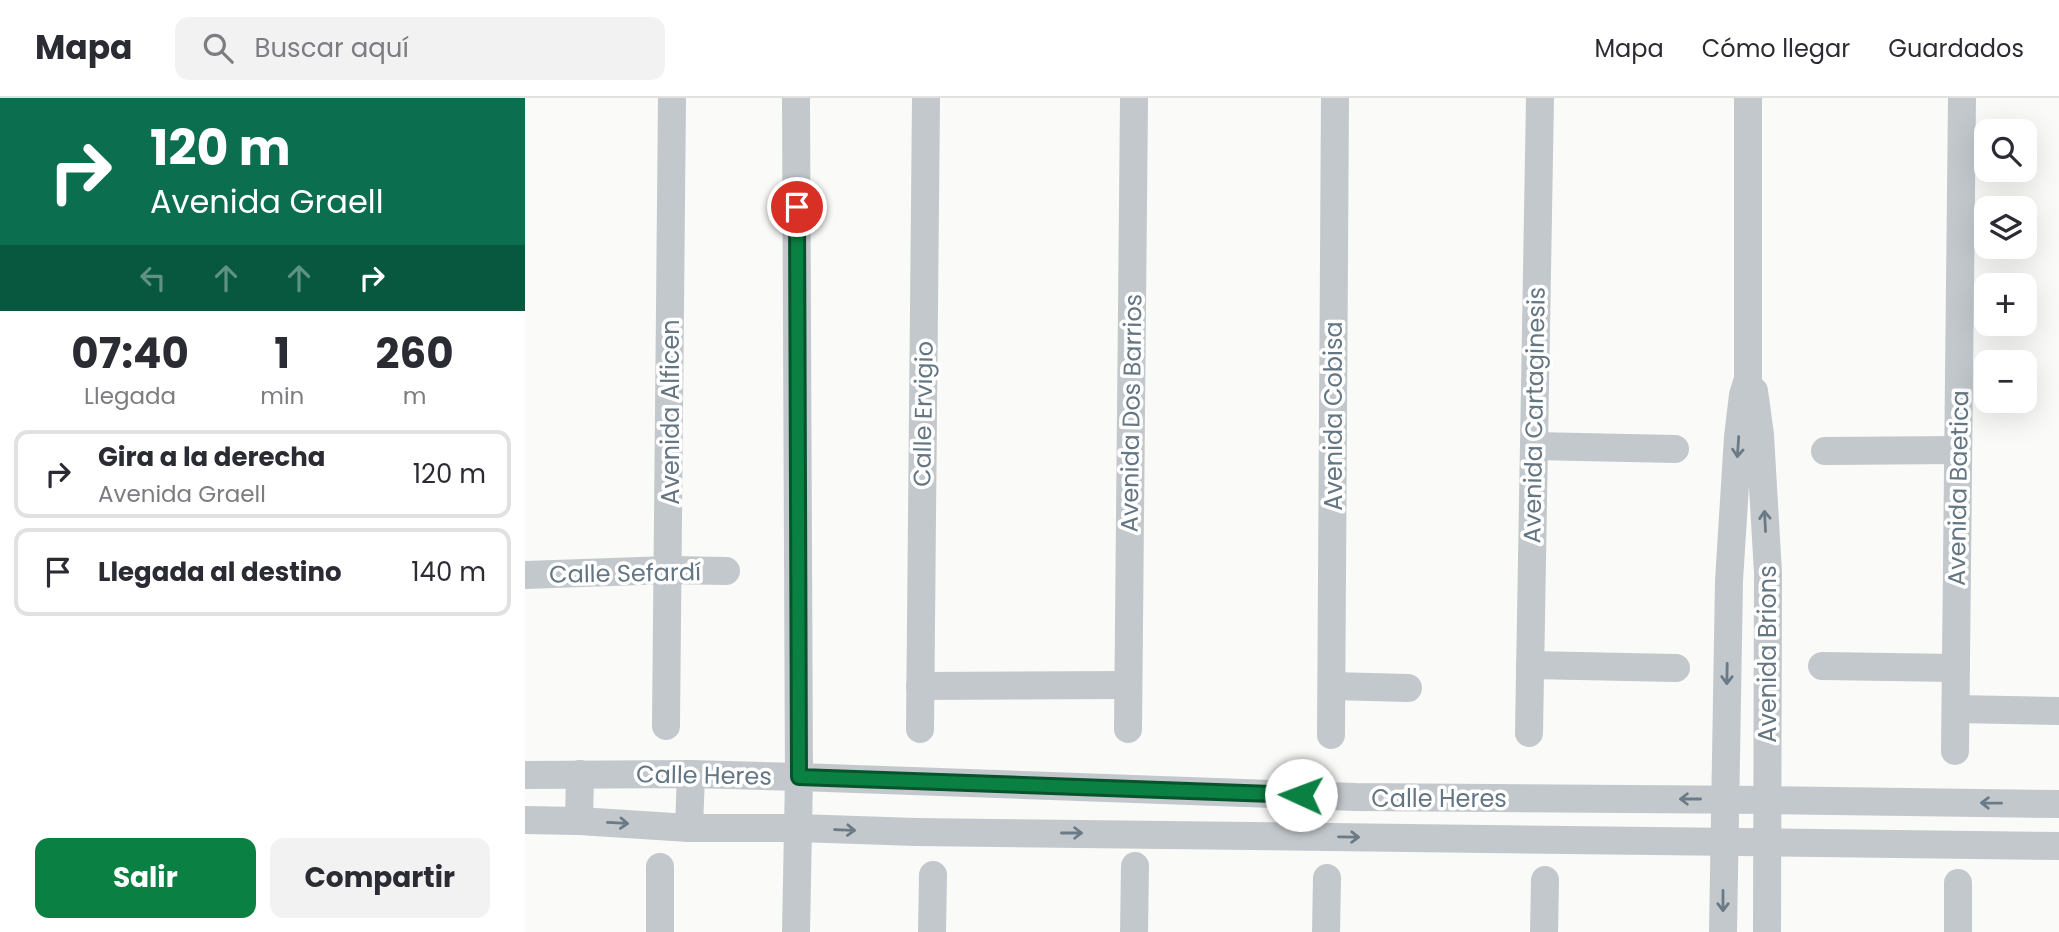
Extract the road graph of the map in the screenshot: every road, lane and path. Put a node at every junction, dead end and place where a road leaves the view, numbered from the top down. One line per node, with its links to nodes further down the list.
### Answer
1 (672, 98): 14 (street, Avenida Alficen)
2 (796, 98): 36 (street)
3 (926, 98): 22 (street, Calle Ervigio)
4 (1133, 98): 21 (street, Avenida Dos Barrios)
5 (1335, 98): 23 (street, Avenida Cobisa)
6 (1540, 98): 10 (street, Avenida Cartaginesis)
7 (1748, 98): 9 (street, Avenida Brions)
8 (1962, 98): 12 (street, Avenida Baetica)
9 (1748, 379): 37 (street, Avenida Brions, one-way to 37); 38 (street, Avenida Brions, one-way to 9)
10 (1534, 446): 11 (street); 17 (street, Avenida Cartaginesis)
11 (1675, 449)
12 (1958, 450): 13 (street); 20 (street, Avenida Baetica)
13 (1825, 451)
14 (669, 570): 15 (street, Calle Sefardí); 16 (street, Calle Sefardí); 27 (street, Avenida Alficen)
15 (726, 571)
16 (525, 575)
17 (1530, 665): 19 (street); 30 (street, Avenida Cartaginesis)
18 (1822, 666): 20 (street)
19 (1676, 668)
20 (1956, 668): 25 (street, Avenida Baetica)
21 (1128, 685): 22 (street); 29 (street, Avenida Dos Barrios)
22 (920, 686): 28 (street, Calle Ervigio)
23 (1332, 686): 24 (street); 31 (street, Avenida Cobisa)
24 (1408, 688)
25 (1955, 709): 26 (street); 32 (street, Avenida Baetica)
26 (2059, 710)
27 (666, 726)
28 (920, 729)
29 (1128, 729)
30 (1529, 733)
31 (1331, 735)
32 (1955, 751)
33 (580, 774): 34 (street, Calle Heres); 35 (street, Calle Heres); 41 (street)
34 (691, 774): 36 (street, Calle Heres); 42 (street)
35 (525, 775)
36 (799, 777): 37 (street, Calle Heres, one-way to 36); 43 (street)
37 (1724, 799): 38 (street, Calle Heres); 44 (street, Avenida Brions)
38 (1768, 800): 39 (street, Calle Heres, one-way to 38); 45 (street, Avenida Brions)
39 (2059, 804)
40 (525, 820): 41 (street, Calle Heres)
41 (579, 821): 42 (street, Calle Heres, one-way to 42)
42 (689, 828): 43 (street, Calle Heres)
43 (798, 828): 44 (street, Calle Heres, one-way to 44); 54 (street)
44 (1723, 842): 45 (street, Calle Heres); 59 (street, Avenida Brions, one-way to 59)
45 (1768, 843): 46 (street, Calle Heres); 60 (street, Avenida Brions)
46 (2059, 846)
47 (1135, 866): 56 (street)
48 (660, 867): 53 (street)
49 (933, 875): 55 (street)
50 (1327, 878): 57 (street)
51 (1545, 880): 58 (street)
52 (1958, 883): 61 (street)
53 (660, 932)
54 (796, 932)
55 (932, 932)
56 (1134, 932)
57 (1326, 932)
58 (1544, 932)
59 (1723, 932)
60 (1767, 932)
61 (1958, 932)

